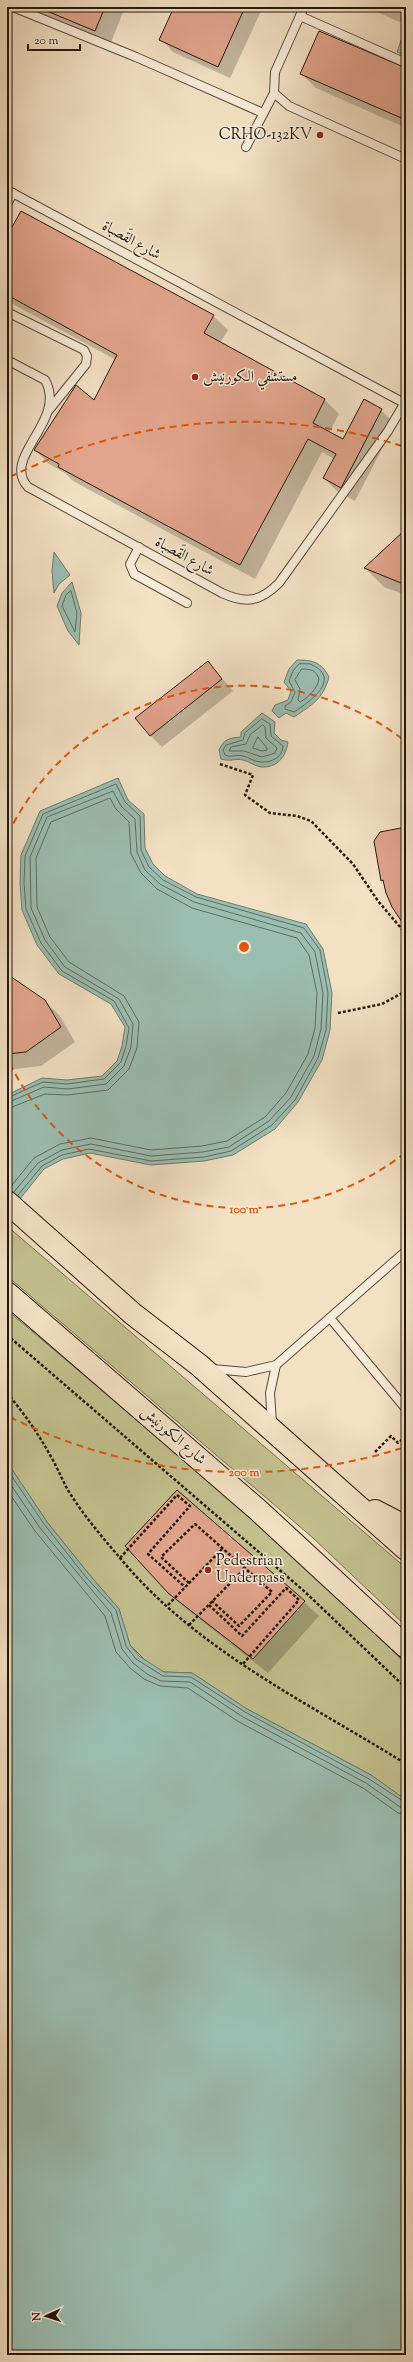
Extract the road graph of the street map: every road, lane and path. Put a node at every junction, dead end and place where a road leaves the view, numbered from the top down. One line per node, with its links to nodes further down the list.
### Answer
1 (13, 7): 6 (lane)
2 (304, 7): 3 (lane)
3 (300, 16): 4 (lane); 5 (lane)
4 (406, 63)
5 (276, 94): 6 (lane); 8 (lane)
6 (263, 113): 7 (lane)
7 (246, 146)
8 (406, 159)
9 (10, 192): 10 (lane, شارع القَصباة); 13 (lane, شارع القَصباة)
10 (7, 204)
11 (7, 312): 14 (lane)
12 (7, 360): 14 (lane, شارع القَصباة)
13 (405, 404): 15 (lane, شارع القَصباة)
14 (45, 416): 15 (lane, شارع القَصباة)
15 (138, 548): 16 (lane)
16 (186, 603)
17 (220, 764): 18 (path)
18 (406, 934)
19 (406, 991): 20 (path)
20 (338, 1013)
21 (7, 1202): 26 (highway)
22 (406, 1251): 24 (lane)
23 (7, 1293): 45 (highway, شارع الكورنيش)
24 (330, 1318): 27 (lane); 29 (lane)
25 (7, 1335): 47 (path)
26 (199, 1365): 27 (lane); 30 (highway)
27 (276, 1365): 30 (lane)
28 (7, 1393): 37 (path)
29 (406, 1409)
30 (276, 1436): 33 (highway)
31 (406, 1436): 32 (path)
32 (375, 1452)
33 (348, 1497): 34 (highway); 36 (highway)
34 (406, 1527)
35 (222, 1549): 38 (path); 39 (path); 39 (path)
36 (406, 1549)
37 (120, 1558): 40 (path); 42 (path)
38 (245, 1568): 41 (path); 41 (path)
39 (189, 1583): 40 (path)
40 (186, 1587): 42 (path)
41 (212, 1602): 43 (path)
42 (168, 1605): 44 (path)
43 (208, 1605): 44 (path); 46 (path)
44 (189, 1625): 46 (path)
45 (406, 1647)
46 (242, 1665): 48 (path)
47 (406, 1688)
48 (406, 1764)

